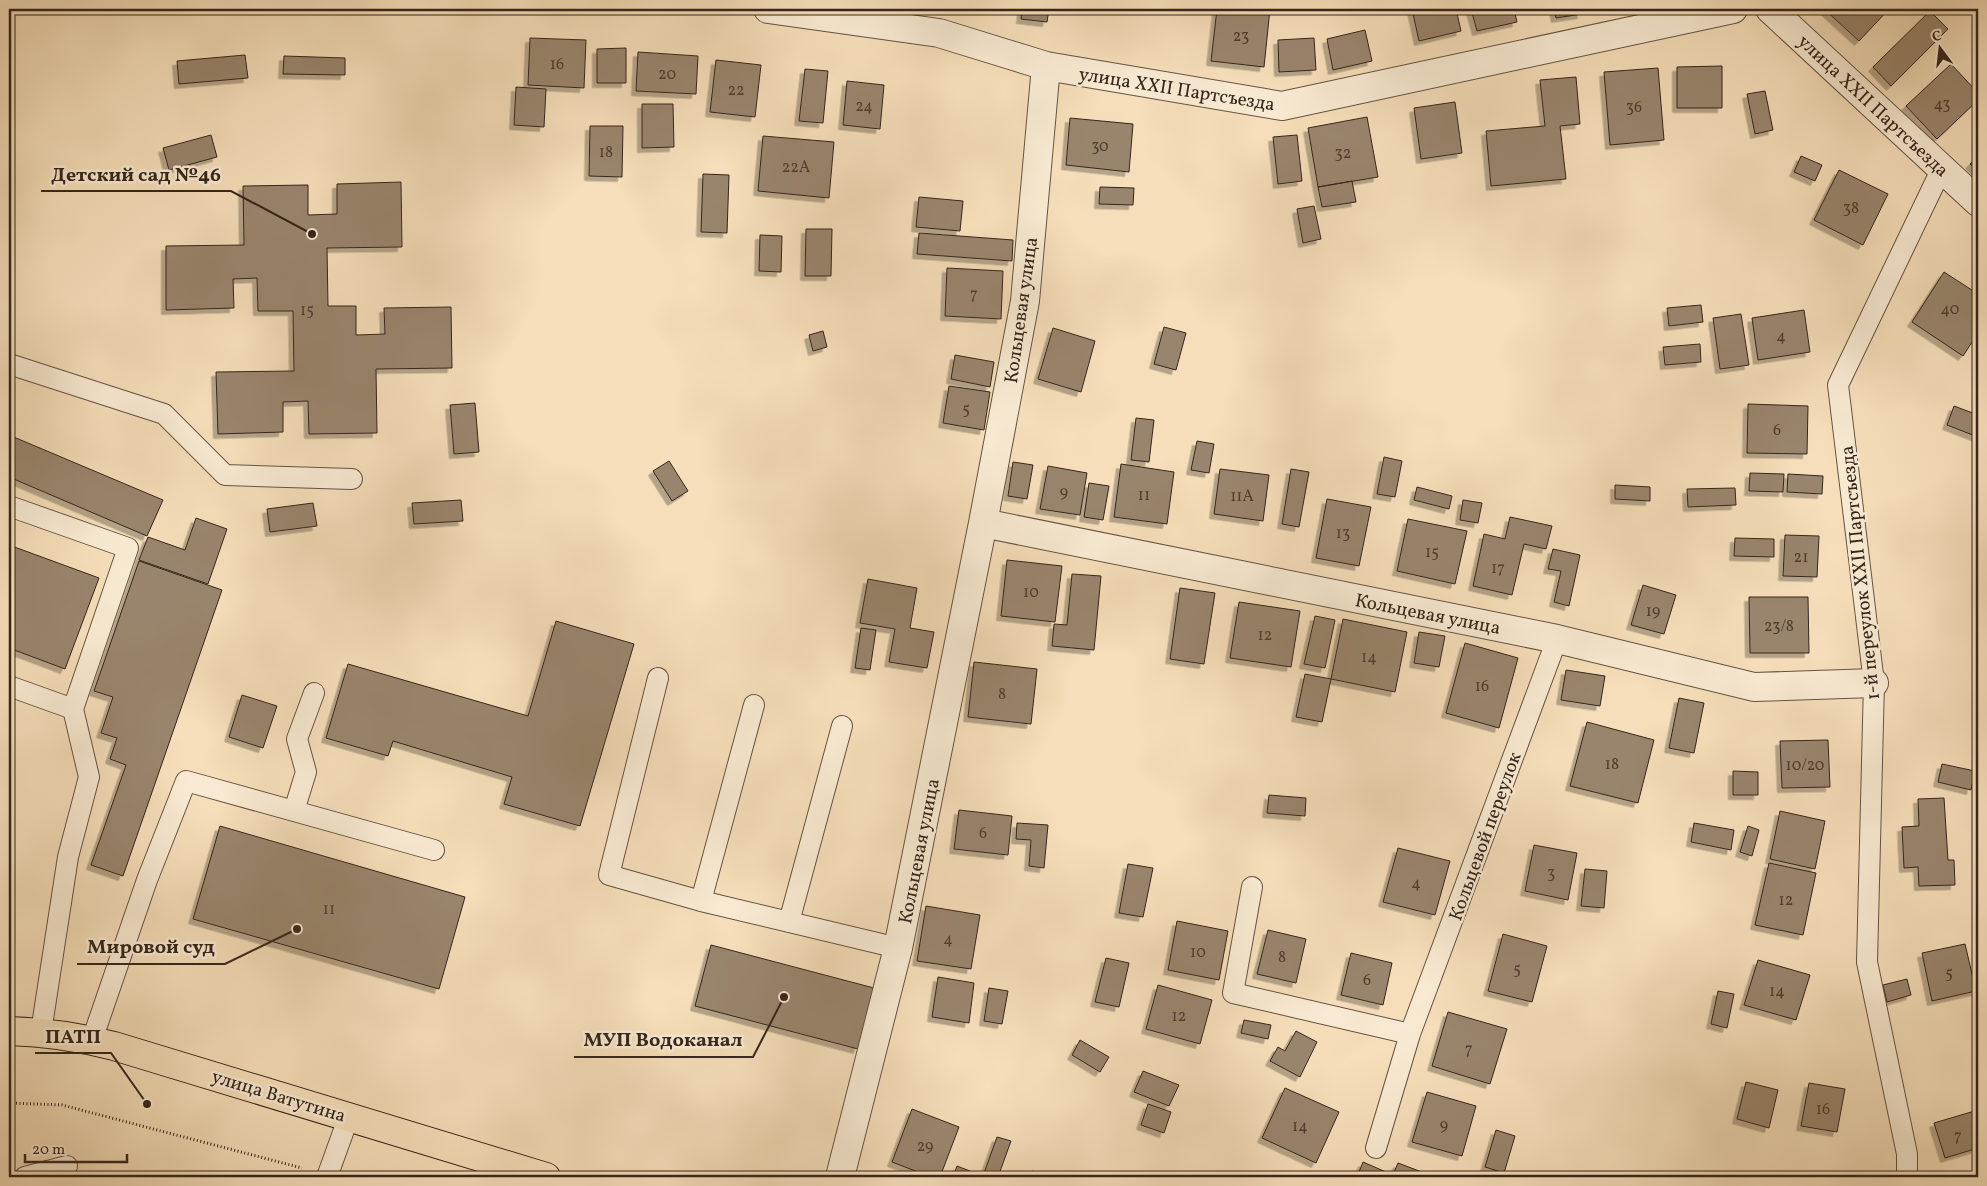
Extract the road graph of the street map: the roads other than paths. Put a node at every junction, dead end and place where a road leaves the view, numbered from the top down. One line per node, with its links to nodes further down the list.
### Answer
1 (768, 9): 4 (street, улица XXII Партсъезда)
2 (1733, 9): 4 (street, улица XXII Партсъезда)
3 (1770, 9): 5 (street, улица XXII Партсъезда)
4 (1046, 66): 10 (street, Кольцевая улица)
5 (1942, 168): 6 (street, улица XXII Партсъезда); 13 (lane, 1-й переулок XXII Партсъезда)
6 (1978, 202)
7 (9, 364): 8 (lane)
8 (352, 479)
9 (9, 506): 17 (lane)
10 (984, 523): 11 (street, Кольцевая улица); 24 (street, Кольцевая улица)
11 (1557, 639): 13 (street, Кольцевая улица); 27 (lane, Кольцевой переулок)
12 (658, 678): 22 (lane)
13 (1874, 683): 36 (lane, 1-й переулок XXII Партсъезда)
14 (9, 686): 17 (lane)
15 (314, 693): 19 (lane)
16 (754, 705): 22 (lane)
17 (73, 709): 26 (lane)
18 (842, 726): 23 (lane)
19 (294, 811): 20 (lane); 28 (lane)
20 (434, 850)
21 (1252, 887): 27 (lane)
22 (701, 901): 23 (lane)
23 (790, 922): 24 (lane)
24 (898, 948): 35 (street, Кольцевая улица)
25 (9, 1031): 26 (main road, улица Ватутина)
26 (41, 1032): 28 (main road, улица Ватутина)
27 (1410, 1034): 30 (lane, Кольцевой переулок)
28 (92, 1040): 29 (main road, улица Ватутина)
29 (349, 1116): 32 (lane); 34 (main road, улица Ватутина)
30 (1376, 1148)
31 (67, 1166): 33 (lane)
32 (327, 1176)
33 (25, 1177)
34 (546, 1177)
35 (840, 1177)
36 (1907, 1177)

